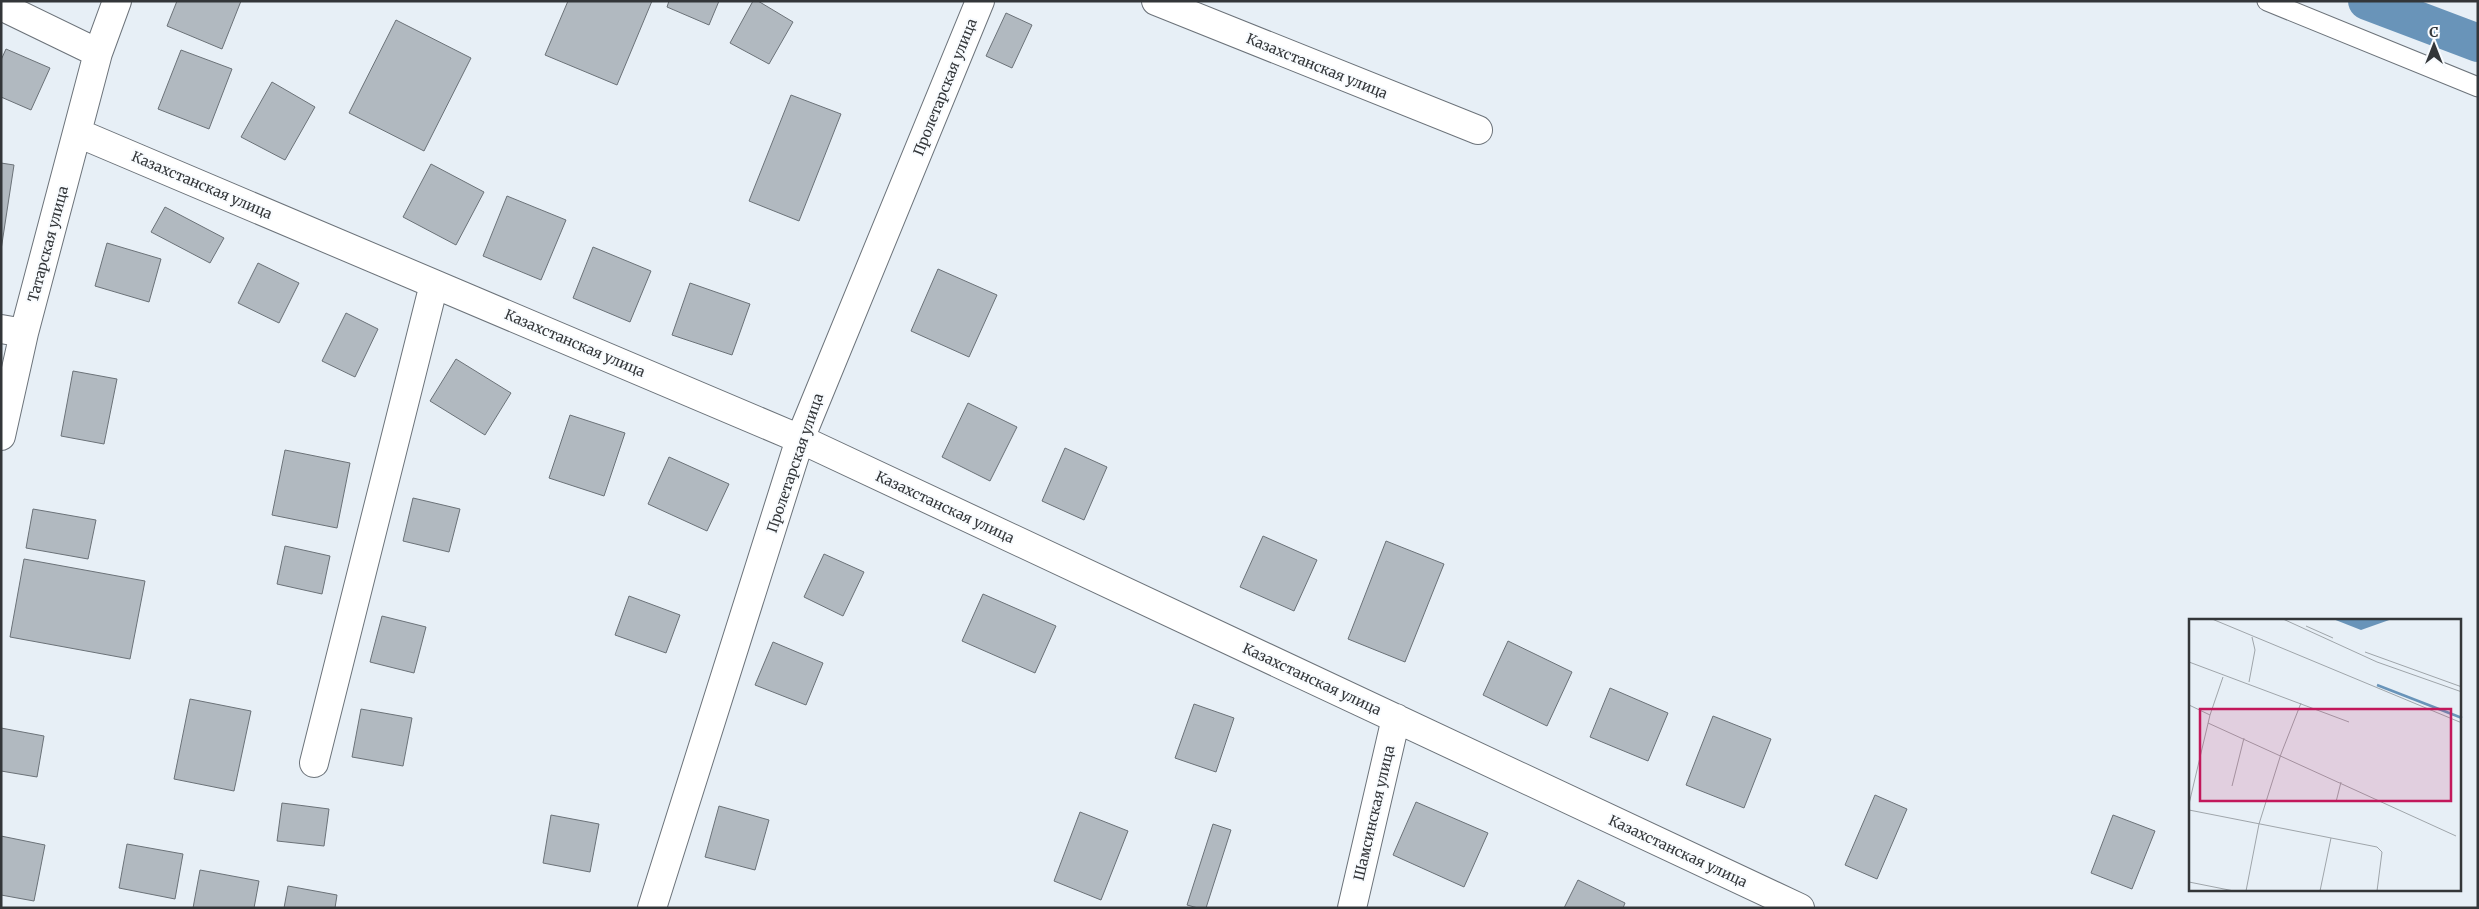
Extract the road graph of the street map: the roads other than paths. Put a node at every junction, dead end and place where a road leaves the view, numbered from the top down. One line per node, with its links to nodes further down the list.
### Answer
1 (117, 1): 6 (street, Татарская улица)
2 (980, 1): 13 (street, Пролетарская улица)
3 (1156, 1): 8 (street, Казахстанская улица)
4 (2267, 1): 7 (lane)
5 (1, 6): 6 (street)
6 (98, 53): 9 (street, Татарская улица)
7 (2478, 87)
8 (1478, 130)
9 (78, 133): 10 (street, Казахстанская улица); 11 (street, Татарская улица)
10 (434, 284): 13 (street, Казахстанская улица); 15 (street)
11 (12, 331): 12 (street, Татарская улица)
12 (1, 436)
13 (800, 439): 14 (street, Казахстанская улица); 16 (street, Пролетарская улица)
14 (1396, 718): 17 (street, Шамсинская улица); 18 (street, Казахстанская улица)
15 (314, 763)
16 (652, 908)
17 (1352, 908)
18 (1800, 908)

